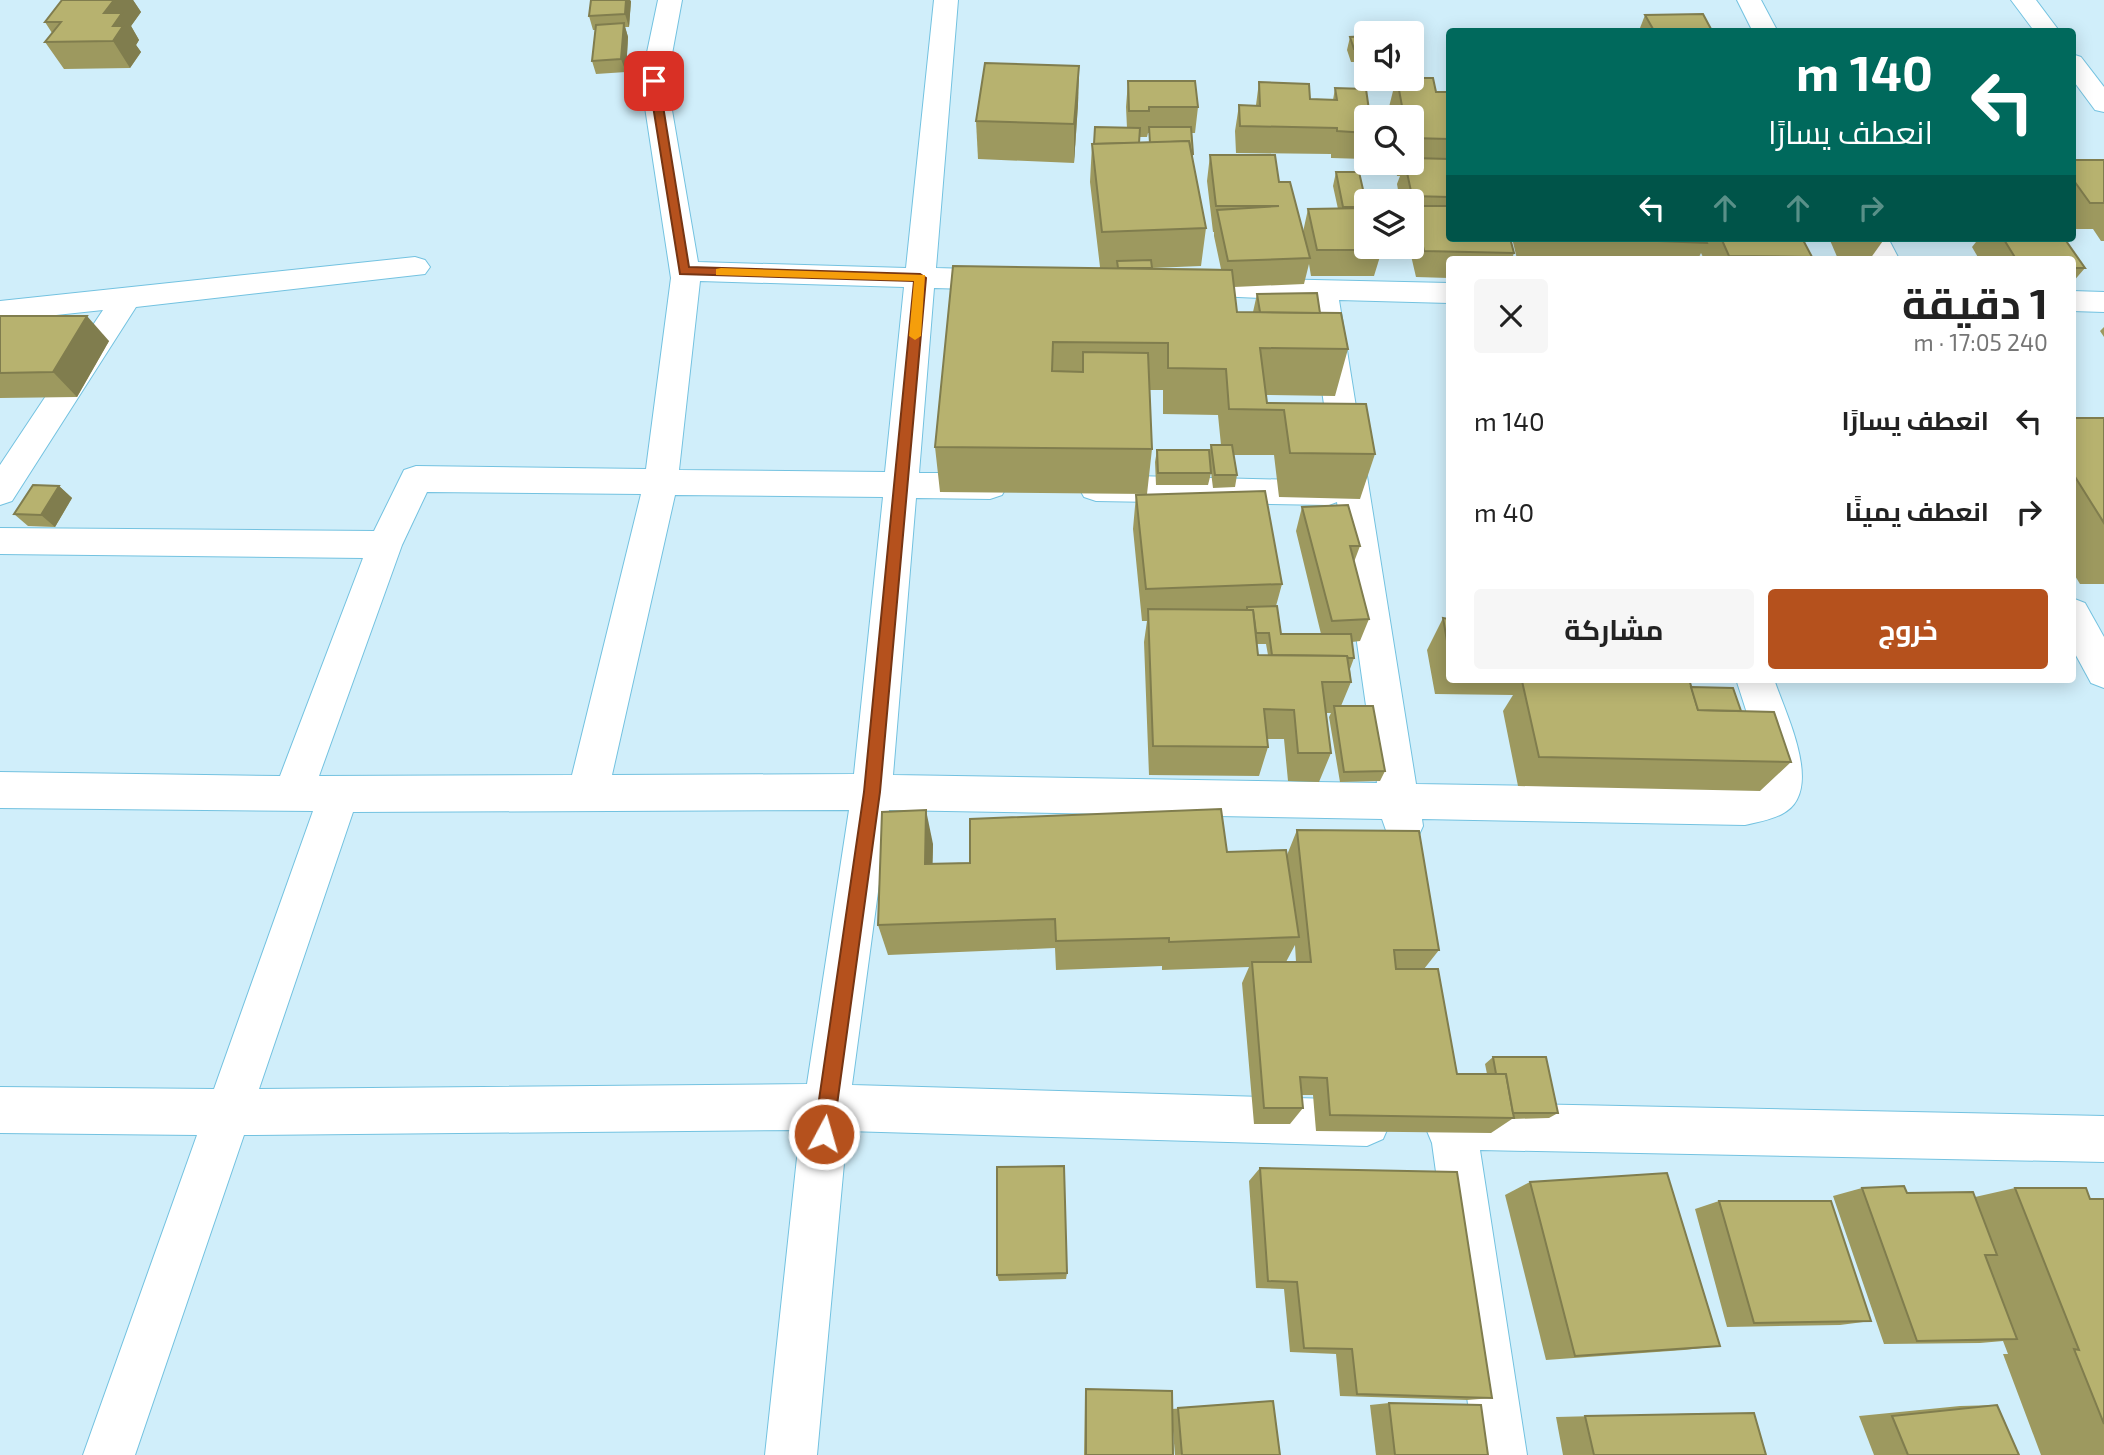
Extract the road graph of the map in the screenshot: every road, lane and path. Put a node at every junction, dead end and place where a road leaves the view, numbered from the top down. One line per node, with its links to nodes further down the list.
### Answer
1 (670, 0): 10 (street)
2 (946, 0): 11 (street)
3 (1749, 0): 5 (street)
4 (2024, 0): 6 (street)
5 (1764, 28)
6 (2045, 28)
7 (2076, 67): 8 (street)
8 (2104, 104)
9 (415, 267): 16 (street)
10 (684, 271): 11 (street); 20 (street)
11 (920, 278): 12 (street); 21 (street)
12 (1031, 282)
13 (1156, 286): 14 (street)
14 (1323, 292): 15 (street); 25 (street)
15 (1446, 293)
16 (126, 298): 19 (street); 24 (street)
17 (2076, 301): 18 (street)
18 (2104, 302)
19 (0, 312)
20 (661, 483): 21 (street); 27 (street); 33 (street)
21 (901, 485): 22 (street); 32 (street)
22 (1024, 487)
23 (1065, 488): 25 (street)
24 (0, 492)
25 (1352, 492): 36 (street)
26 (0, 541): 27 (street)
27 (385, 545): 34 (street)
28 (2076, 620): 29 (street)
29 (2104, 672)
30 (1756, 683): 36 (street)
31 (0, 790): 34 (street)
32 (872, 792): 33 (street); 36 (street); 39 (street)
33 (587, 793): 35 (street)
34 (293, 794): 35 (street)
35 (338, 794): 41 (street)
36 (1398, 802): 37 (street)
37 (1410, 870)
38 (1445, 1072): 42 (street)
39 (826, 1107): 41 (street); 42 (street); 45 (street)
40 (0, 1110): 41 (street)
41 (230, 1112): 44 (street)
42 (1454, 1126): 43 (street); 46 (street)
43 (2104, 1139)
44 (109, 1455)
45 (791, 1455)
46 (1501, 1455)

